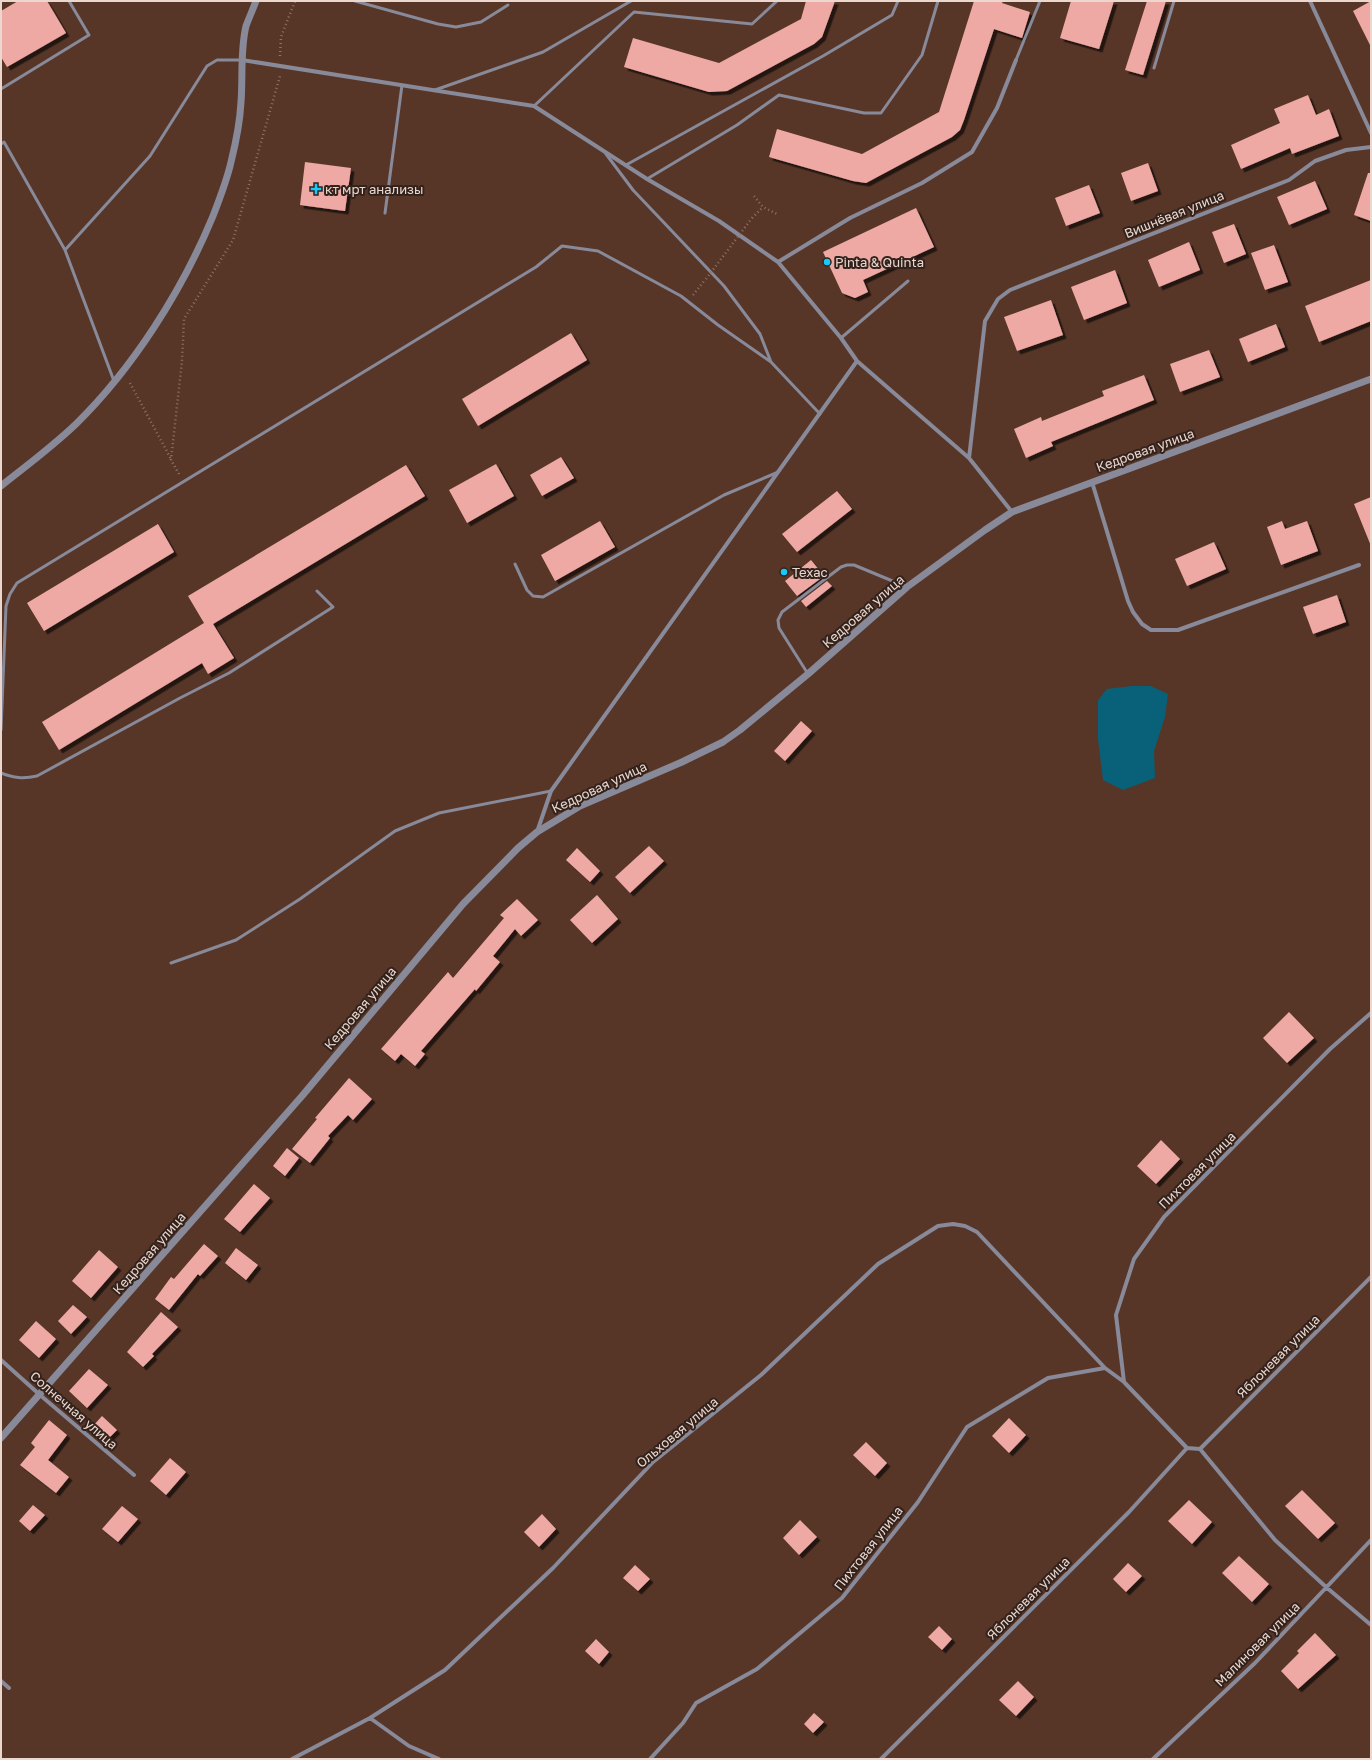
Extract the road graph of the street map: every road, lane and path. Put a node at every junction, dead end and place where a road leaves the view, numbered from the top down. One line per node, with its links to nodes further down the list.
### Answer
1 (69, 1): 18 (lane)
2 (256, 1): 13 (street)
3 (295, 1): 15 (path)
4 (355, 1): 12 (lane)
5 (631, 1): 19 (lane)
6 (777, 1): 20 (lane)
7 (898, 1): 25 (lane)
8 (938, 1): 26 (lane)
9 (1040, 1): 14 (lane)
10 (1174, 1): 16 (lane)
11 (1310, 1): 21 (street)
12 (508, 5)
13 (242, 60): 15 (street); 31 (lane); 39 (street)
14 (1016, 60): 32 (street)
15 (279, 66): 17 (street); 43 (path)
16 (1154, 68)
17 (402, 85): 19 (street); 29 (lane)
18 (1, 89)
19 (431, 91): 20 (street)
20 (534, 106): 24 (street)
21 (1371, 134)
22 (1, 144): 31 (lane)
23 (1371, 147): 42 (street, Вишнёвая улица)
24 (603, 150): 25 (street); 37 (lane)
25 (626, 165): 26 (street)
26 (647, 179): 32 (street)
27 (754, 196): 28 (path)
28 (763, 207): 30 (path); 34 (path, bridge)
29 (385, 213)
30 (777, 214)
31 (66, 250): 39 (lane)
32 (778, 262): 35 (street)
33 (908, 281): 35 (lane)
34 (691, 298)
35 (841, 338): 36 (street)
36 (857, 361): 41 (street); 42 (street)
37 (771, 362): 41 (lane); 45 (lane)
38 (1371, 379): 46 (street, Кедровая улица)
39 (114, 382): 47 (street)
40 (130, 383): 43 (path)
41 (820, 414): 44 (street)
42 (969, 458): 48 (street)
43 (171, 460): 45 (path)
44 (778, 472): 49 (lane); 56 (street)
45 (184, 482): 54 (lane)
46 (1092, 482): 48 (street, Кедровая улица); 50 (street)
47 (1, 486)
48 (1012, 512): 51 (street, Кедровая улица)
49 (515, 564)
50 (1359, 565)
51 (907, 588): 53 (street, Кедровая улица); 53 (lane)
52 (317, 591): 55 (lane)
53 (808, 674): 57 (street, Кедровая улица)
54 (1, 730)
55 (1, 773)
56 (551, 792): 57 (street); 58 (lane)
57 (537, 832): 64 (street, Кедровая улица)
58 (171, 963)
59 (1371, 1013): 63 (street, Пихтовая улица)
60 (1371, 1277): 67 (street, Яблоневая улица)
61 (1, 1360): 64 (street, Солнечная улица)
62 (1105, 1368): 63 (street); 74 (street, Ольховая улица); 77 (street, Пихтовая улица)
63 (1124, 1382): 66 (street)
64 (40, 1395): 65 (street, Кедровая улица); 68 (street, Солнечная улица)
65 (1, 1438)
66 (1188, 1448): 67 (street); 78 (street, Яблоневая улица)
67 (1200, 1449): 70 (street)
68 (134, 1475)
69 (1371, 1540): 70 (street, Малиновая улица)
70 (1326, 1587): 71 (street); 79 (street, Малиновая улица)
71 (1371, 1625)
72 (1, 1681): 73 (street)
73 (9, 1688)
74 (370, 1718): 75 (street, Ольховая улица); 76 (street)
75 (292, 1759)
76 (439, 1759)
77 (650, 1759)
78 (880, 1759)
79 (1153, 1759)

